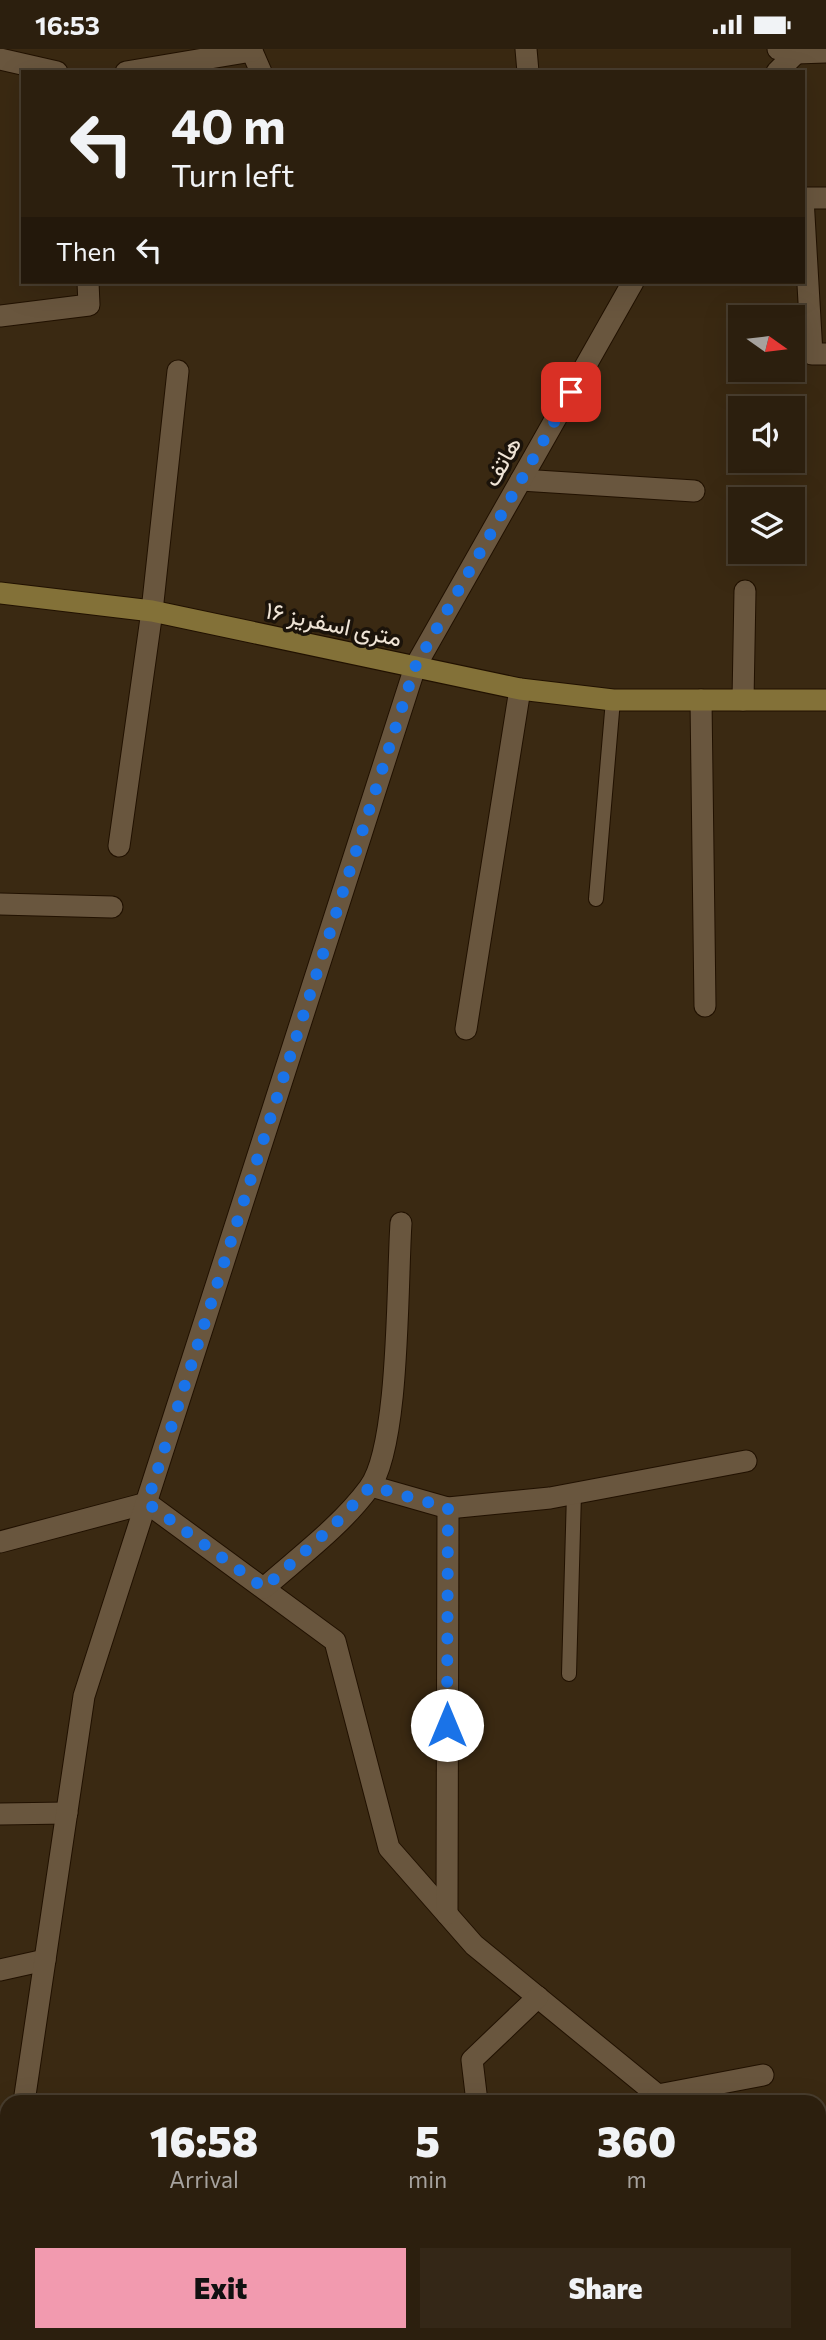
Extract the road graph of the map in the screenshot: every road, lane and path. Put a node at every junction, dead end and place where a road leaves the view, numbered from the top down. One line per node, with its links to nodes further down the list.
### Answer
1 (526, 49): 9 (street)
2 (252, 50): 7 (street); 8 (street)
3 (826, 52): 4 (street)
4 (792, 56): 10 (street)
5 (0, 59): 6 (street)
6 (48, 70)
7 (137, 70)
8 (260, 70)
9 (528, 70)
10 (778, 70)
11 (805, 198): 12 (street)
12 (826, 198)
13 (805, 208): 14 (street)
14 (816, 261): 18 (street)
15 (88, 284): 17 (street)
16 (632, 284): 20 (street, هاتف)
17 (0, 316)
18 (826, 354)
19 (178, 371): 24 (street)
20 (521, 480): 21 (street); 25 (street, هاتف)
21 (694, 491)
22 (746, 591): 29 (street)
23 (0, 593): 24 (street, ۱۶ متری اسفریز)
24 (152, 611): 25 (street, ۱۶ متری اسفریز); 31 (street)
25 (415, 667): 26 (street, ۱۶ متری اسفریز); 41 (street, هاتف)
26 (520, 689): 27 (street, ۱۶ متری اسفریز); 36 (street)
27 (613, 699): 28 (street, ۱۶ متری اسفریز); 32 (lane)
28 (701, 700): 29 (street, ۱۶ متری اسفریز); 35 (street)
29 (743, 700): 30 (street, ۱۶ متری اسفریز)
30 (826, 701)
31 (118, 846)
32 (596, 899)
33 (0, 904): 34 (street)
34 (112, 907)
35 (705, 1006)
36 (466, 1029)
37 (401, 1223): 39 (street)
38 (746, 1461): 40 (street)
39 (371, 1486): 42 (street); 44 (street)
40 (574, 1493): 42 (street); 45 (lane)
41 (147, 1503): 43 (street); 44 (street); 46 (street, هاتف)
42 (448, 1508): 48 (street)
43 (0, 1542)
44 (264, 1588): 48 (street)
45 (569, 1674)
46 (67, 1813): 47 (street); 49 (street, هاتف)
47 (0, 1814)
48 (447, 1915): 51 (street)
49 (45, 1960): 50 (street); 53 (street, هاتف)
50 (0, 1970)
51 (538, 1997): 54 (street); 55 (street)
52 (763, 2075): 56 (street)
53 (25, 2095)
54 (476, 2095)
55 (658, 2095)
56 (675, 2095)

